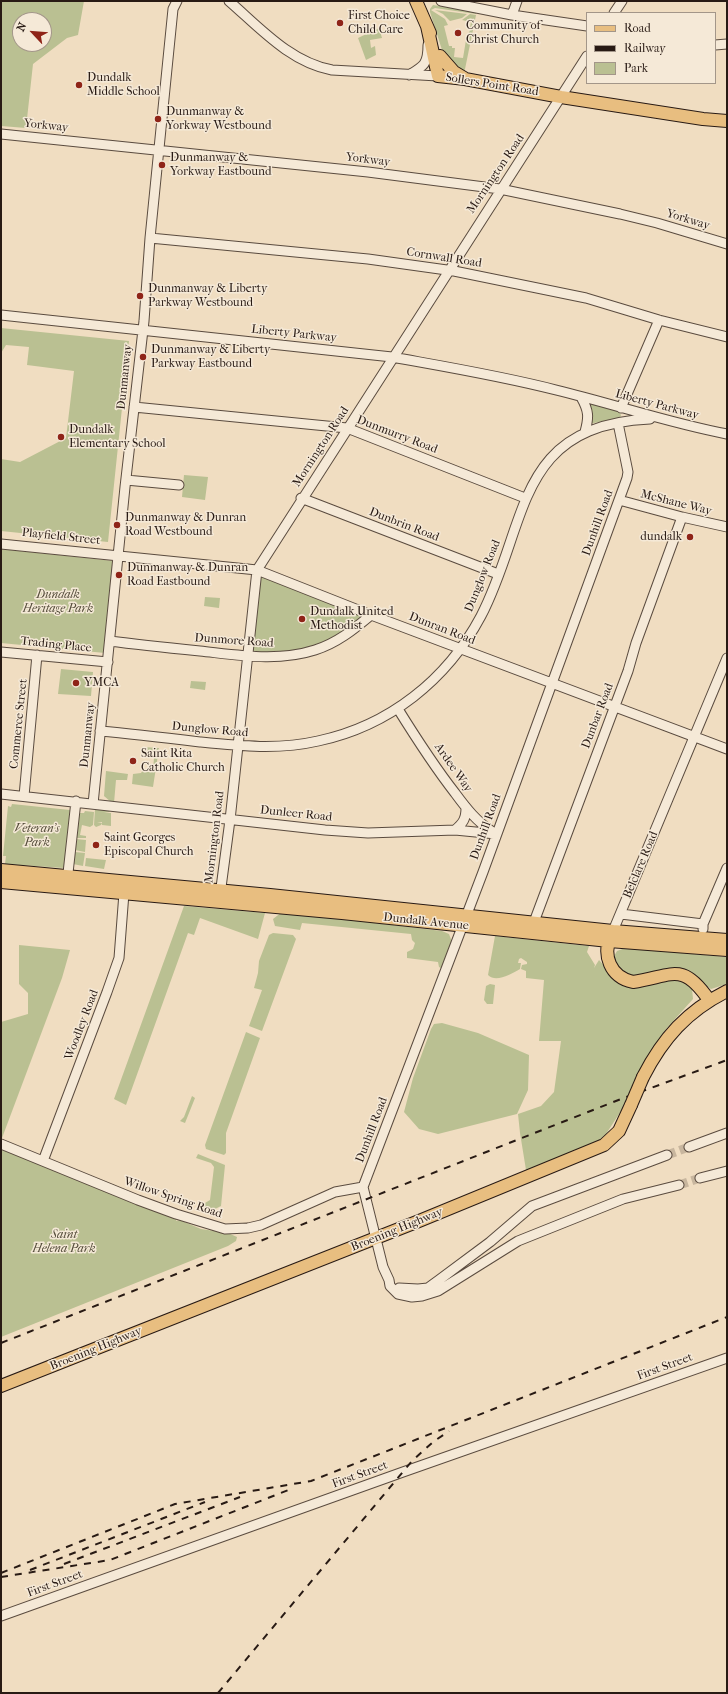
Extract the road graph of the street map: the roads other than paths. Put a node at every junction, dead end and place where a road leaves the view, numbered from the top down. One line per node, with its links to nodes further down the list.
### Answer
1 (229, 1): 15 (street, Sollers Point Road)
2 (416, 1): 9 (main road)
3 (441, 1): 8 (street)
4 (517, 1): 8 (street)
5 (622, 1): 7 (street)
6 (174, 4): 21 (street, Dunmanway)
7 (615, 12)
8 (512, 15): 10 (street)
9 (427, 26): 13 (main road); 15 (street); 16 (main road)
10 (586, 26)
11 (727, 44): 12 (street)
12 (716, 45)
13 (440, 56): 16 (main road); 17 (main road)
14 (586, 58): 18 (street, Mornington Road)
15 (409, 75): 16 (street, Sollers Point Road)
16 (440, 77): 17 (main road, Sollers Point Road)
17 (465, 79): 18 (main road, Sollers Point Road)
18 (561, 97): 19 (main road, Sollers Point Road); 22 (street, Mornington Road)
19 (727, 121)
20 (1, 134): 21 (street, Yorkway)
21 (159, 150): 22 (street, Yorkway); 23 (street, Dunmanway)
22 (500, 189): 24 (street, Yorkway); 25 (street, Mornington Road)
23 (150, 238): 25 (street, Cornwall Road); 28 (street, Dunmanway)
24 (727, 244)
25 (449, 270): 27 (street, Cornwall Road); 30 (street, Mornington Road)
26 (1, 315): 28 (street, Liberty Parkway)
27 (659, 320): 29 (street, Cornwall Road); 33 (street)
28 (142, 329): 30 (street, Liberty Parkway); 32 (street, Dunmanway)
29 (727, 337)
30 (392, 357): 31 (street, Liberty Parkway); 36 (street, Mornington Road)
31 (581, 397): 33 (street, Liberty Parkway); 37 (street)
32 (134, 407): 36 (street, Dunmurry Road); 39 (street, Dunmanway)
33 (621, 408): 34 (street, Liberty Parkway)
34 (656, 418): 35 (street, Dunglow Road); 38 (street, Liberty Parkway)
35 (618, 422): 37 (street, Dunglow Road); 43 (street, Dunhill Road)
36 (347, 428): 41 (street, Mornington Road); 42 (street, Dunmurry Road)
37 (585, 432): 42 (street, Dunglow Road)
38 (727, 434)
39 (126, 480): 40 (street); 47 (street, Dunmanway)
40 (179, 485)
41 (301, 498): 48 (street, Mornington Road); 49 (street, Dunbrin Road)
42 (526, 498): 49 (street, Dunglow Road)
43 (619, 500): 44 (street, McShane Way); 58 (street, Dunhill Road)
44 (682, 517): 45 (street, McShane Way); 59 (street, Dunbar Road)
45 (727, 527)
46 (1, 544): 47 (street, Playfield Street)
47 (118, 555): 48 (street, Dunran Road); 51 (street, Dunmanway)
48 (257, 570): 50 (street, Dunran Road); 55 (street, Mornington Road)
49 (498, 574): 52 (street, Dunglow Road)
50 (371, 615): 52 (street, Dunran Road); 55 (street, Dunmore Road)
51 (110, 641): 55 (street, Dunmore Road); 57 (street, Dunmanway)
52 (460, 648): 58 (street, Dunran Road); 60 (street, Dunglow Road)
53 (1, 652): 54 (street, Trading Place)
54 (37, 655): 57 (street, Trading Place); 66 (street, Commerce Street)
55 (247, 656): 63 (street, Mornington Road)
56 (727, 658): 62 (street, Belclare Road)
57 (108, 662): 61 (street, Dunmanway)
58 (551, 682): 59 (street, Dunran Road); 72 (street, Dunhill Road)
59 (615, 706): 62 (street, Dunran Road); 81 (street, Dunbar Road)
60 (398, 709): 63 (street, Dunglow Road); 69 (street, Ardee Way)
61 (100, 731): 63 (street, Dunglow Road); 68 (street, Dunmanway)
62 (696, 736): 64 (street, Dunran Road); 79 (street, Belclare Road)
63 (238, 746): 70 (street, Mornington Road)
64 (727, 749)
65 (1, 794): 66 (street, Dunleer Road)
66 (24, 796): 67 (street, Dunleer Road)
67 (76, 802): 68 (street, Dunleer Road); 76 (street)
68 (93, 804): 70 (street, Dunleer Road)
69 (466, 808): 71 (street); 72 (street, Ardee Way)
70 (230, 820): 71 (street, Dunleer Road); 78 (street, Mornington Road)
71 (455, 830): 72 (street, Dunleer Road)
72 (496, 834): 80 (street, Dunhill Road)
73 (727, 868): 82 (street)
74 (1, 870): 76 (main road)
75 (1, 882): 76 (main road)
76 (66, 882): 77 (main road, Dundalk Avenue)
77 (125, 887): 78 (main road, Dundalk Avenue); 93 (street, Woodley Road)
78 (220, 897): 80 (main road, Dundalk Avenue)
79 (621, 914): 82 (street); 83 (street, Belclare Road)
80 (464, 921): 81 (main road, Dundalk Avenue); 83 (main road, Dundalk Avenue); 97 (street, Dunhill Road)
81 (534, 922): 83 (main road, Dundalk Avenue)
82 (703, 924): 84 (street)
83 (611, 936): 84 (main road, Dundalk Avenue); 86 (main road, Dundalk Avenue); 88 (main road, Belclare Road)
84 (703, 938): 85 (main road, Dundalk Avenue)
85 (727, 940)
86 (727, 950)
87 (727, 991): 88 (main road, Broening Highway)
88 (709, 1000): 98 (main road, Broening Highway, bridge)
89 (727, 1133): 91 (street)
90 (1, 1144): 93 (street, Willow Spring Road)
91 (688, 1147)
92 (667, 1155): 99 (street)
93 (43, 1161): 97 (street, Willow Spring Road)
94 (727, 1171): 95 (street)
95 (700, 1178)
96 (679, 1186): 98 (street)
97 (363, 1187): 98 (street)
98 (376, 1238): 101 (main road, Broening Highway)
99 (399, 1288)
100 (727, 1358): 102 (street, First Street)
101 (1, 1386)
102 (1, 1616)

